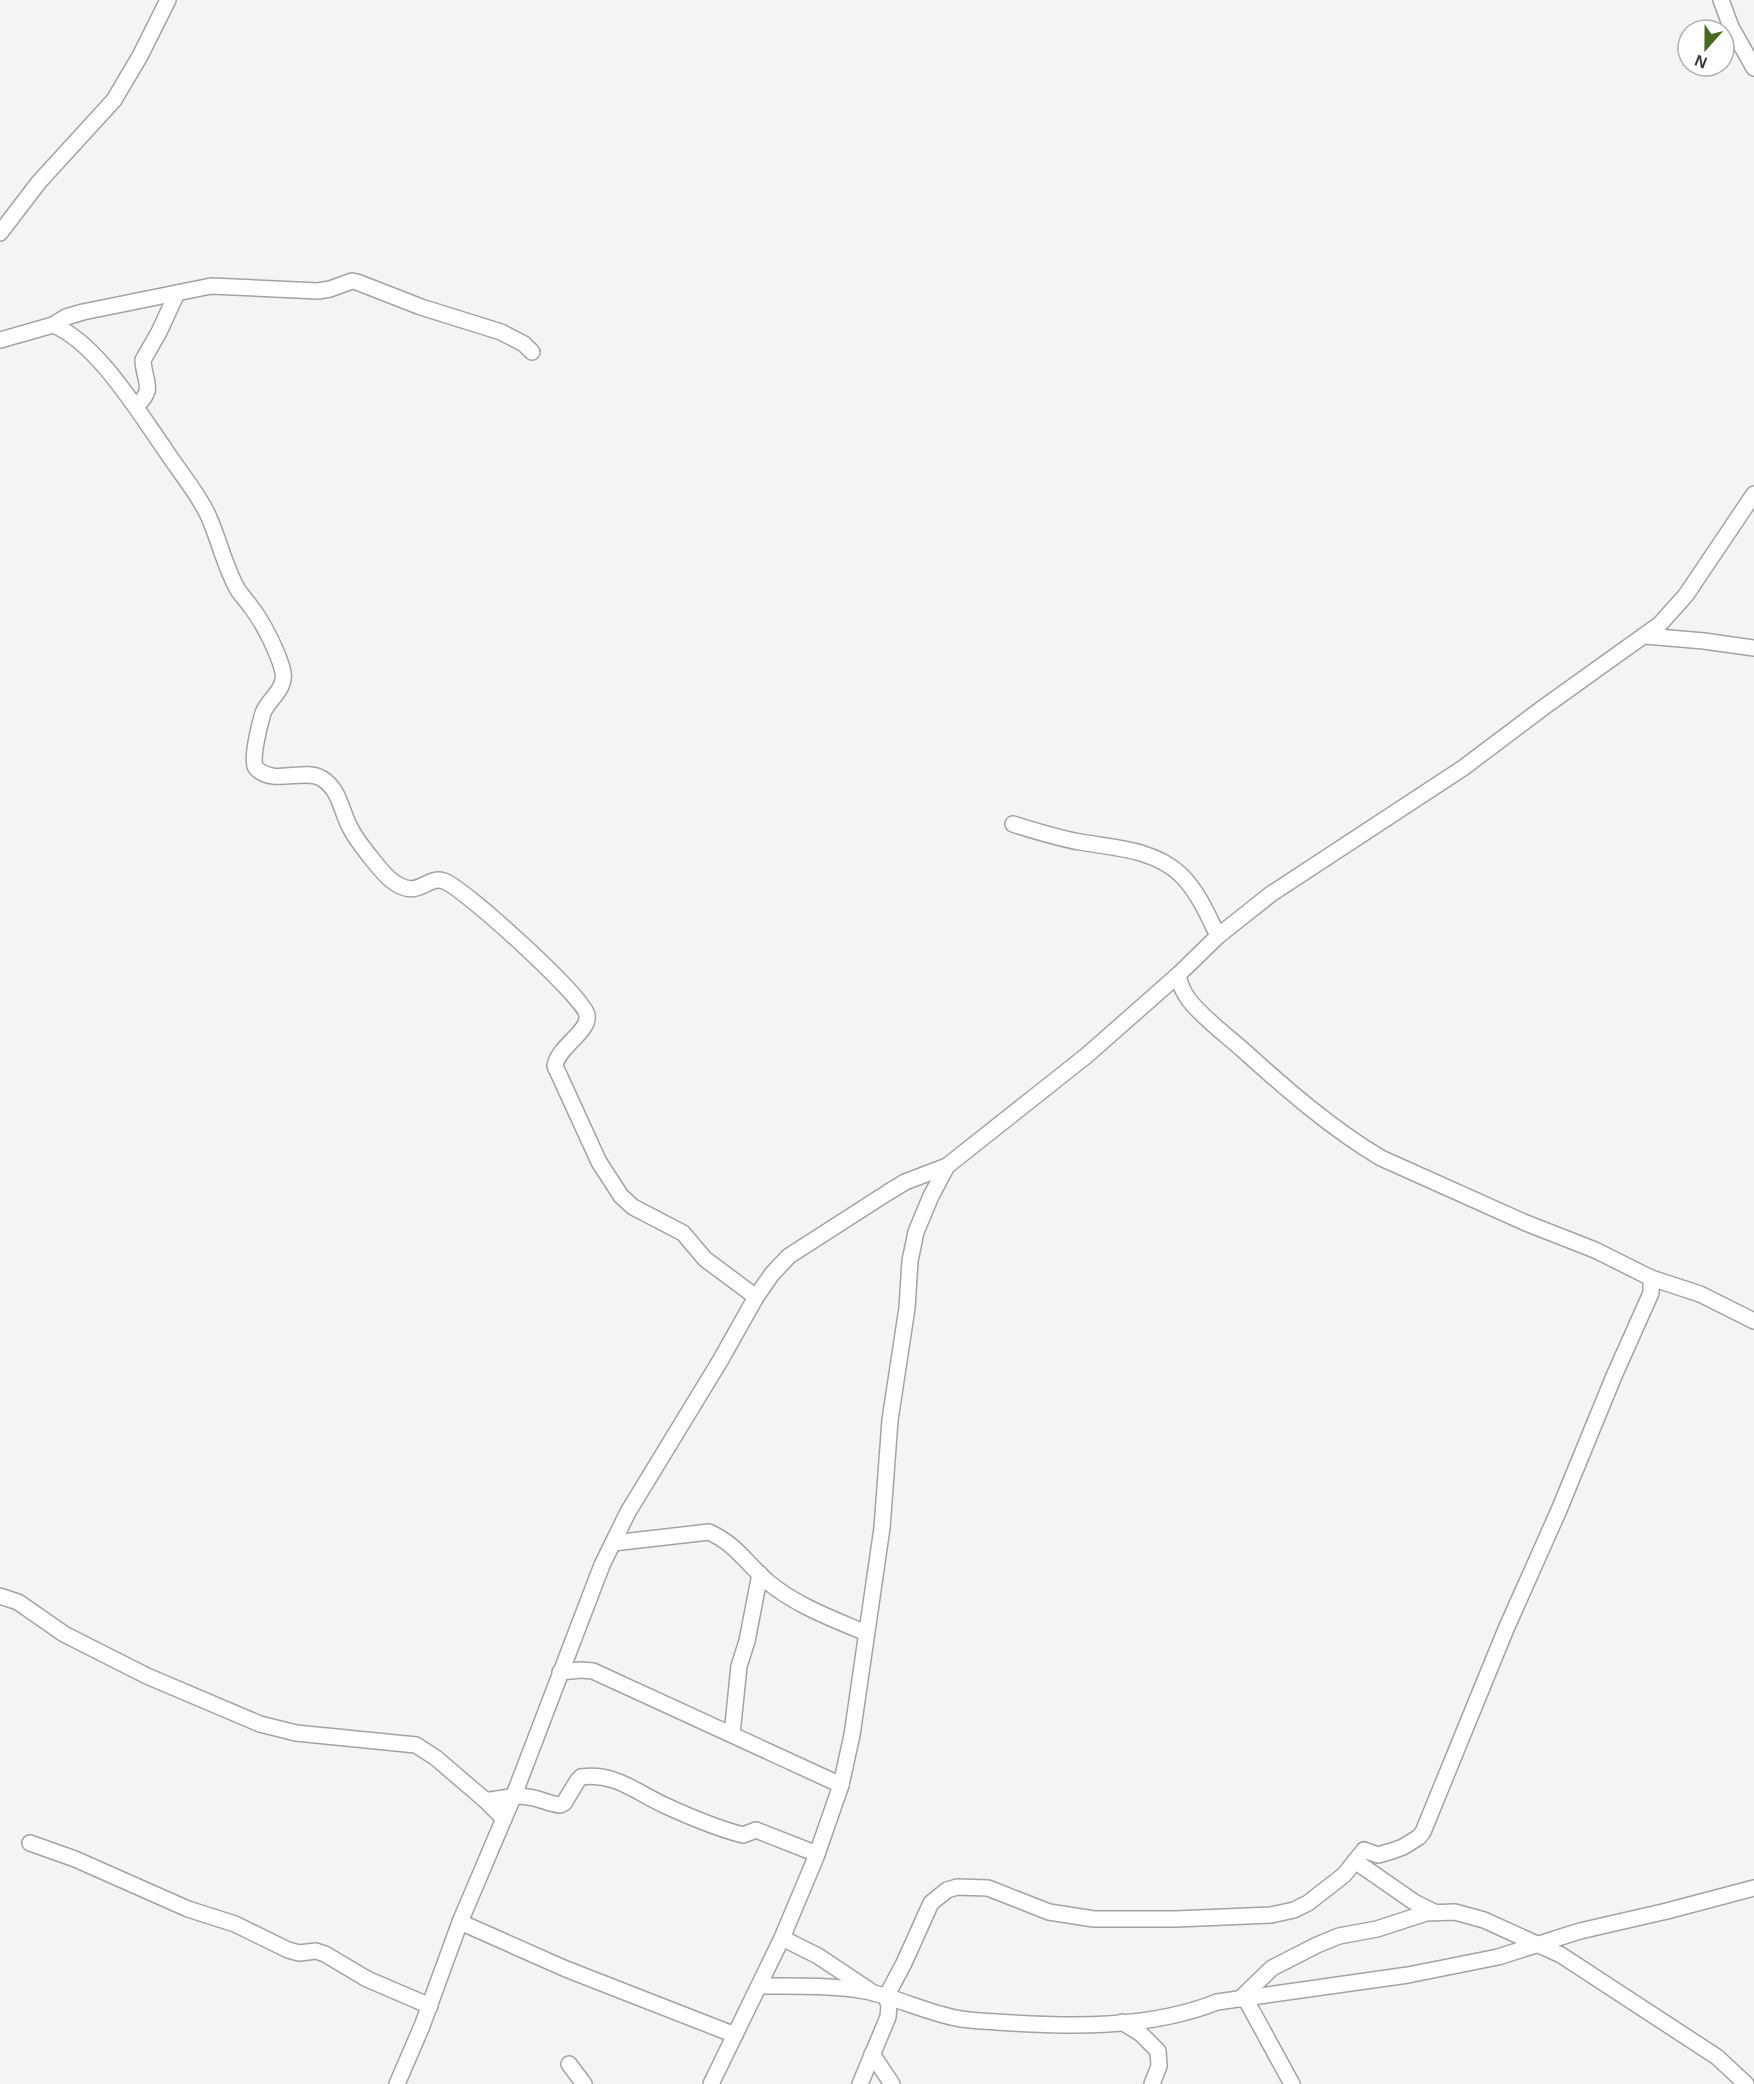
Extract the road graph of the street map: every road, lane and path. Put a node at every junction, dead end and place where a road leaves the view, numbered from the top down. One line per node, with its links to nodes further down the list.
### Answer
1 (168, 0): 4 (street)
2 (1721, 0): 3 (street)
3 (1754, 68)
4 (0, 233)
5 (177, 293): 6 (street); 8 (street); 9 (street)
6 (53, 326): 7 (street); 9 (street)
7 (0, 340)
8 (532, 352)
9 (136, 406): 18 (street)
10 (1754, 494): 11 (street)
11 (1646, 636): 12 (street); 14 (street)
12 (1754, 648)
13 (1013, 824): 14 (street)
14 (1218, 936): 15 (street)
15 (1178, 975): 16 (street); 17 (street)
16 (947, 1166): 18 (street); 23 (street)
17 (1651, 1278): 19 (street); 32 (street)
18 (756, 1297): 20 (street)
19 (1754, 1320)
20 (613, 1542): 21 (street); 24 (street)
21 (760, 1574): 23 (street); 25 (street)
22 (0, 1596): 28 (street)
23 (866, 1633): 26 (street)
24 (560, 1672): 25 (street); 27 (street)
25 (732, 1734): 26 (street)
26 (841, 1785): 31 (street)
27 (514, 1796): 28 (street); 29 (street); 31 (street)
28 (485, 1800): 29 (street)
29 (504, 1819): 35 (street)
30 (30, 1843): 41 (street)
31 (817, 1854): 36 (street)
32 (1355, 1861): 34 (street); 39 (street)
33 (1754, 1888): 37 (street)
34 (1434, 1912): 37 (street); 40 (street)
35 (460, 1922): 41 (street); 43 (street)
36 (782, 1938): 38 (street); 39 (street)
37 (1538, 1945): 40 (street); 53 (street)
38 (760, 1986): 39 (street); 43 (street)
39 (880, 1995): 42 (street); 44 (street)
40 (1242, 1998): 42 (street); 52 (street)
41 (430, 2006): 46 (street)
42 (1122, 2022): 51 (street)
43 (735, 2035): 48 (street)
44 (872, 2054): 49 (street); 50 (street)
45 (569, 2064): 47 (street)
46 (397, 2084)
47 (584, 2084)
48 (711, 2084)
49 (860, 2084)
50 (892, 2084)
51 (1152, 2084)
52 (1292, 2084)
53 (1746, 2084)

